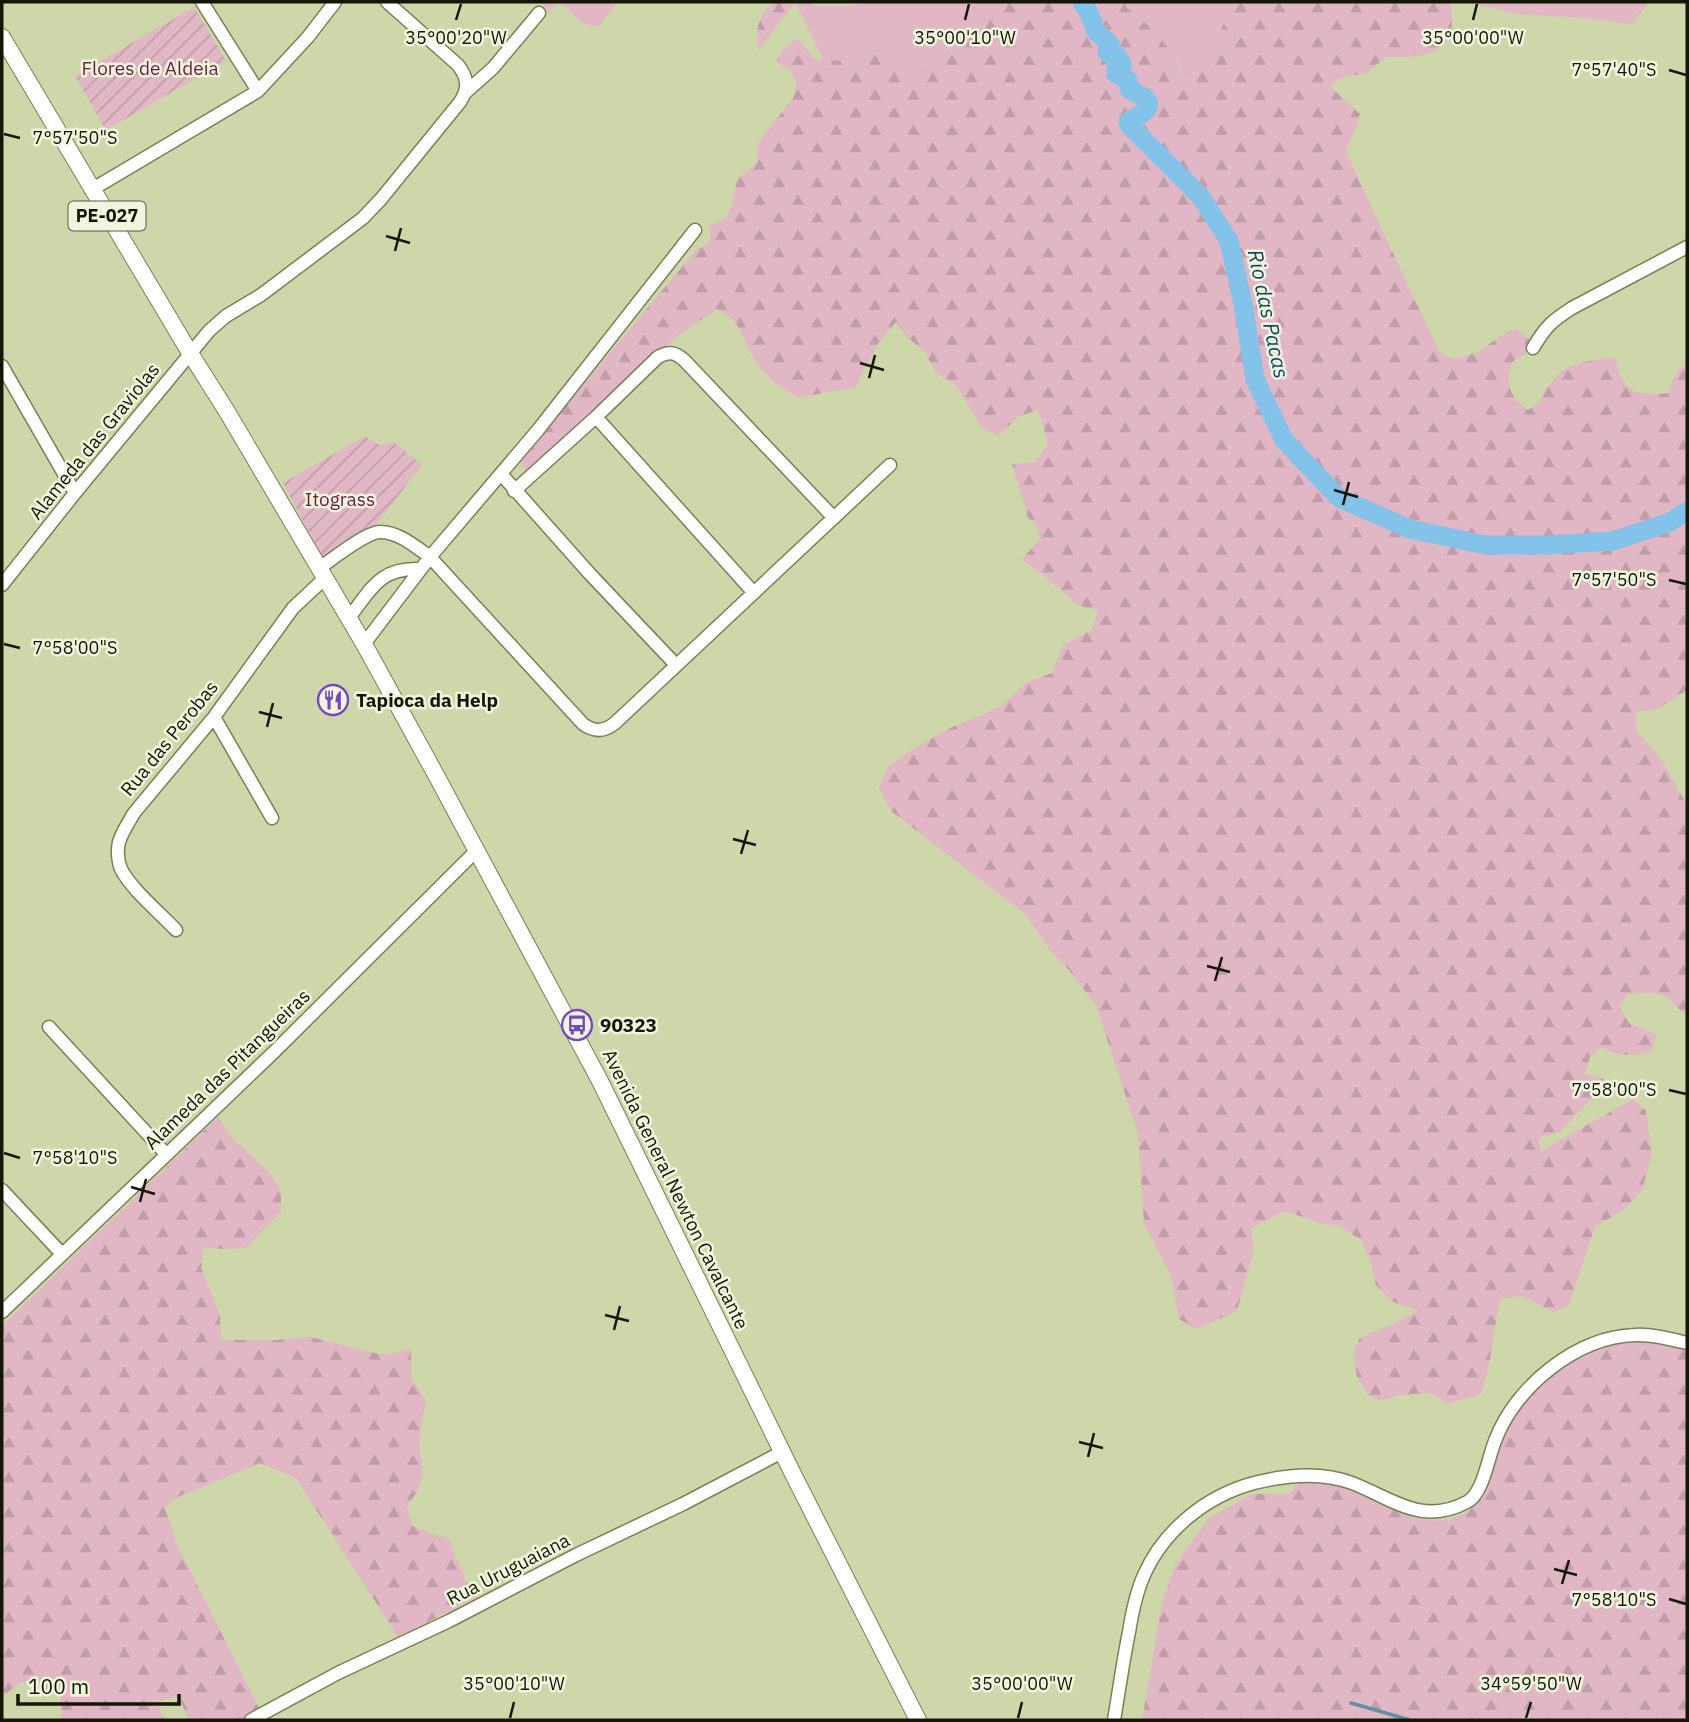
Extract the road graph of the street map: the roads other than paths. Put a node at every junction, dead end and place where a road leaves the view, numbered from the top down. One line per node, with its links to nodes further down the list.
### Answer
1 (202, 2): 6 (street)
2 (335, 2): 6 (street)
3 (387, 2): 7 (street)
4 (538, 13): 7 (street, Alameda das Graviolas)
5 (2, 37): 8 (main road, PE-027)
6 (258, 91): 8 (street)
7 (465, 93): 12 (street, Alameda das Graviolas)
8 (91, 190): 12 (main road, PE-027)
9 (695, 230): 15 (street)
10 (1687, 247): 11 (street)
11 (1533, 348)
12 (190, 353): 20 (street, Alameda das Graviolas); 24 (main road, Avenida General Newton Cavalcante / PE-027)
13 (2, 366): 20 (street)
14 (596, 417): 18 (street); 21 (street); 26 (street)
15 (512, 461): 17 (street); 18 (street)
16 (890, 465): 21 (street)
17 (501, 474): 19 (street); 22 (street)
18 (527, 479): 19 (street)
19 (514, 491): 29 (street)
20 (75, 493): 25 (street, Alameda das Graviolas)
21 (834, 517): 26 (street)
22 (430, 557): 23 (street); 24 (street, Rua das Perobas); 29 (street)
23 (420, 569): 27 (street); 28 (street)
24 (321, 574): 27 (main road, Avenida General Newton Cavalcante / PE-027); 30 (street, Rua das Perobas)
25 (2, 585)
26 (754, 593): 29 (street)
27 (348, 619): 28 (main road, Avenida General Newton Cavalcante / PE-027)
28 (364, 644): 32 (main road, Avenida General Newton Cavalcante / PE-027)
29 (676, 665)
30 (214, 717): 31 (street); 33 (street, Rua das Perobas)
31 (272, 818)
32 (477, 850): 35 (street, Alameda das Pitangueiras); 40 (main road, Avenida General Newton Cavalcante / PE-027)
33 (176, 930)
34 (49, 1027): 35 (street)
35 (166, 1154): 37 (street, Alameda das Pitangueiras)
36 (2, 1190): 37 (street)
37 (62, 1254): 38 (street, Alameda das Pitangueiras)
38 (2, 1312)
39 (1687, 1343): 43 (street)
40 (782, 1452): 41 (street, Rua Uruguaiana); 42 (main road, Avenida General Newton Cavalcante / PE-027)
41 (251, 1720)
42 (918, 1720)
43 (1114, 1720)

